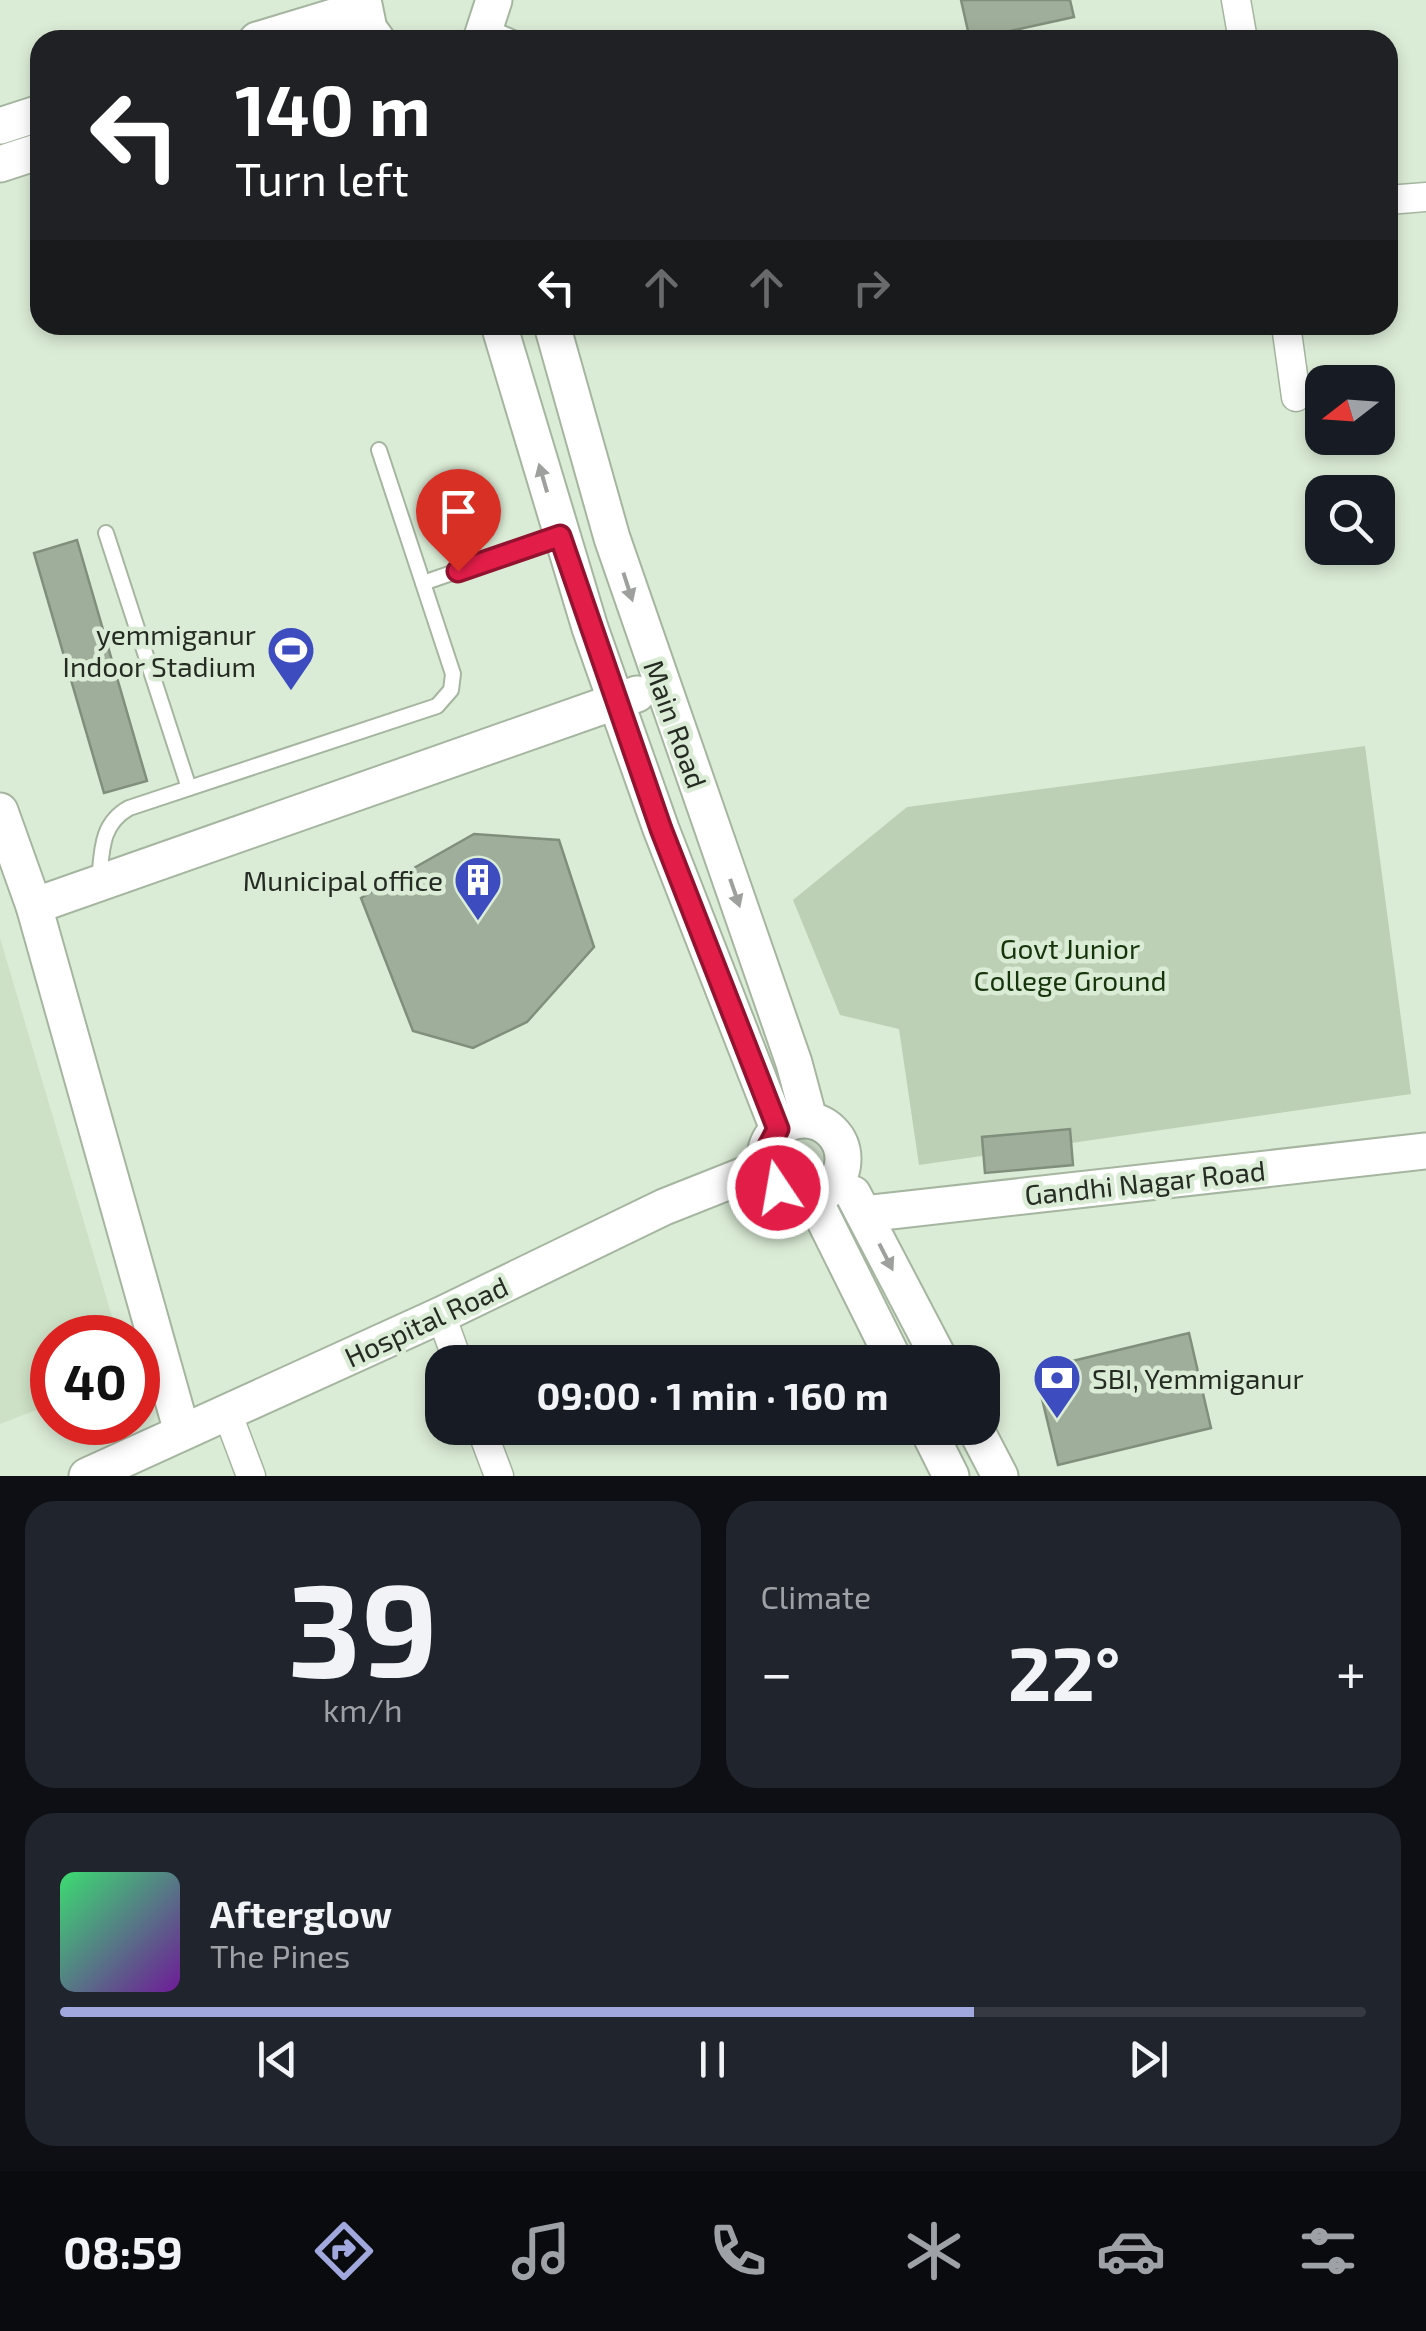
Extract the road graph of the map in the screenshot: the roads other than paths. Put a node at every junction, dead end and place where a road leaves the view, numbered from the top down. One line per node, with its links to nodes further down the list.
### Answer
1 (1236, 0): 4 (street)
2 (368, 16): 3 (street)
3 (303, 30)
4 (1240, 30)
5 (30, 116): 6 (street)
6 (0, 126)
7 (30, 154): 8 (street)
8 (0, 164)
9 (1426, 197): 10 (street)
10 (1398, 199)
11 (502, 335): 17 (street, Main Road, one-way to 11)
12 (555, 335): 19 (street, Main Road, one-way to 19)
13 (1287, 335): 14 (street)
14 (1296, 397)
15 (379, 450): 18 (lane)
16 (106, 533): 21 (lane)
17 (560, 536): 18 (lane); 20 (street, Main Road)
18 (423, 583): 21 (lane)
19 (662, 685): 20 (street); 25 (street, Main Road, one-way to 25)
20 (618, 701): 23 (street); 25 (street, Main Road)
21 (189, 788): 23 (lane)
22 (0, 810): 24 (street)
23 (99, 883): 24 (street)
24 (34, 906): 36 (street)
25 (794, 1124): 27 (street); 28 (street, Main Road)
26 (1426, 1151): 30 (street, Gandhi Nagar Road)
27 (765, 1167): 29 (street); 31 (street, Hospital Road)
28 (842, 1170): 29 (street); 30 (street, Main Road)
29 (813, 1197): 33 (street)
30 (864, 1214): 34 (street, Main Road, one-way to 34)
31 (441, 1315): 32 (street); 35 (street, Hospital Road)
32 (452, 1345)
33 (887, 1345)
34 (932, 1345)
35 (227, 1412): 36 (street, Hospital Road); 41 (street)
36 (182, 1432): 40 (street, Hospital Road)
37 (487, 1445): 42 (street)
38 (936, 1445): 43 (street)
39 (984, 1445): 44 (street)
40 (87, 1476)
41 (251, 1476)
42 (498, 1476)
43 (951, 1476)
44 (1000, 1476)

